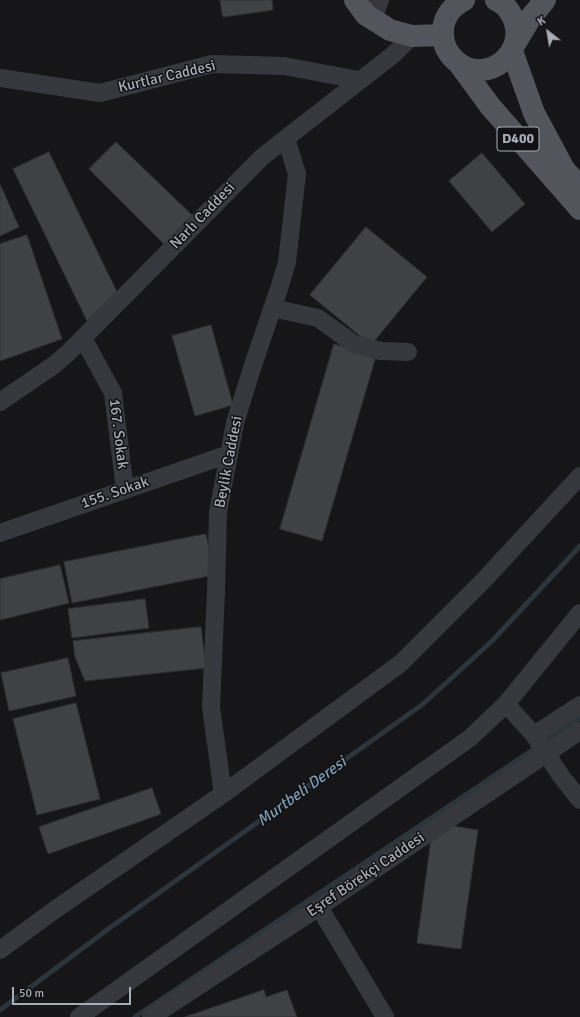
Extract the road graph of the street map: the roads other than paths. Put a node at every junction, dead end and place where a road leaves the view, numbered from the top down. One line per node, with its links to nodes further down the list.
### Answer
1 (355, 0): 5 (main road)
2 (464, 0): 6 (main road)
3 (496, 0): 8 (main road, D400)
4 (545, 0): 8 (main road)
5 (376, 10): 7 (main road)
6 (443, 35): 7 (main road); 9 (main road, D400)
7 (412, 36): 11 (street, Narlı Caddesi)
8 (514, 46): 9 (main road); 13 (main road, D400)
9 (460, 65): 14 (main road, D400)
10 (0, 78): 11 (street, Kurtlar Caddesi)
11 (359, 80): 12 (street, Narlı Caddesi)
12 (282, 141): 15 (street, Beylik Caddesi); 16 (street, Narlı Caddesi)
13 (580, 187)
14 (580, 209)
15 (272, 308): 17 (street); 19 (street, Beylik Caddesi)
16 (83, 338): 18 (street, Narlı Caddesi); 21 (street, 167. Sokak)
17 (408, 352)
18 (0, 402)
19 (229, 454): 21 (street, 155. Sokak); 28 (street, Beylik Caddesi)
20 (580, 476): 28 (street)
21 (125, 490): 22 (street, 155. Sokak)
22 (0, 533)
23 (580, 613): 24 (street)
24 (506, 704): 27 (street); 32 (street)
25 (580, 705): 27 (street, Eşref Börekçi Caddesi)
26 (580, 731): 27 (street, Eşref Börekçi Caddesi)
27 (540, 745): 29 (street); 30 (street, Eşref Börekçi Caddesi)
28 (223, 794): 31 (street)
29 (580, 800)
30 (319, 907): 33 (street, Eşref Börekçi Caddesi); 34 (street)
31 (0, 950)
32 (79, 1017)
33 (151, 1017)
34 (385, 1017)

